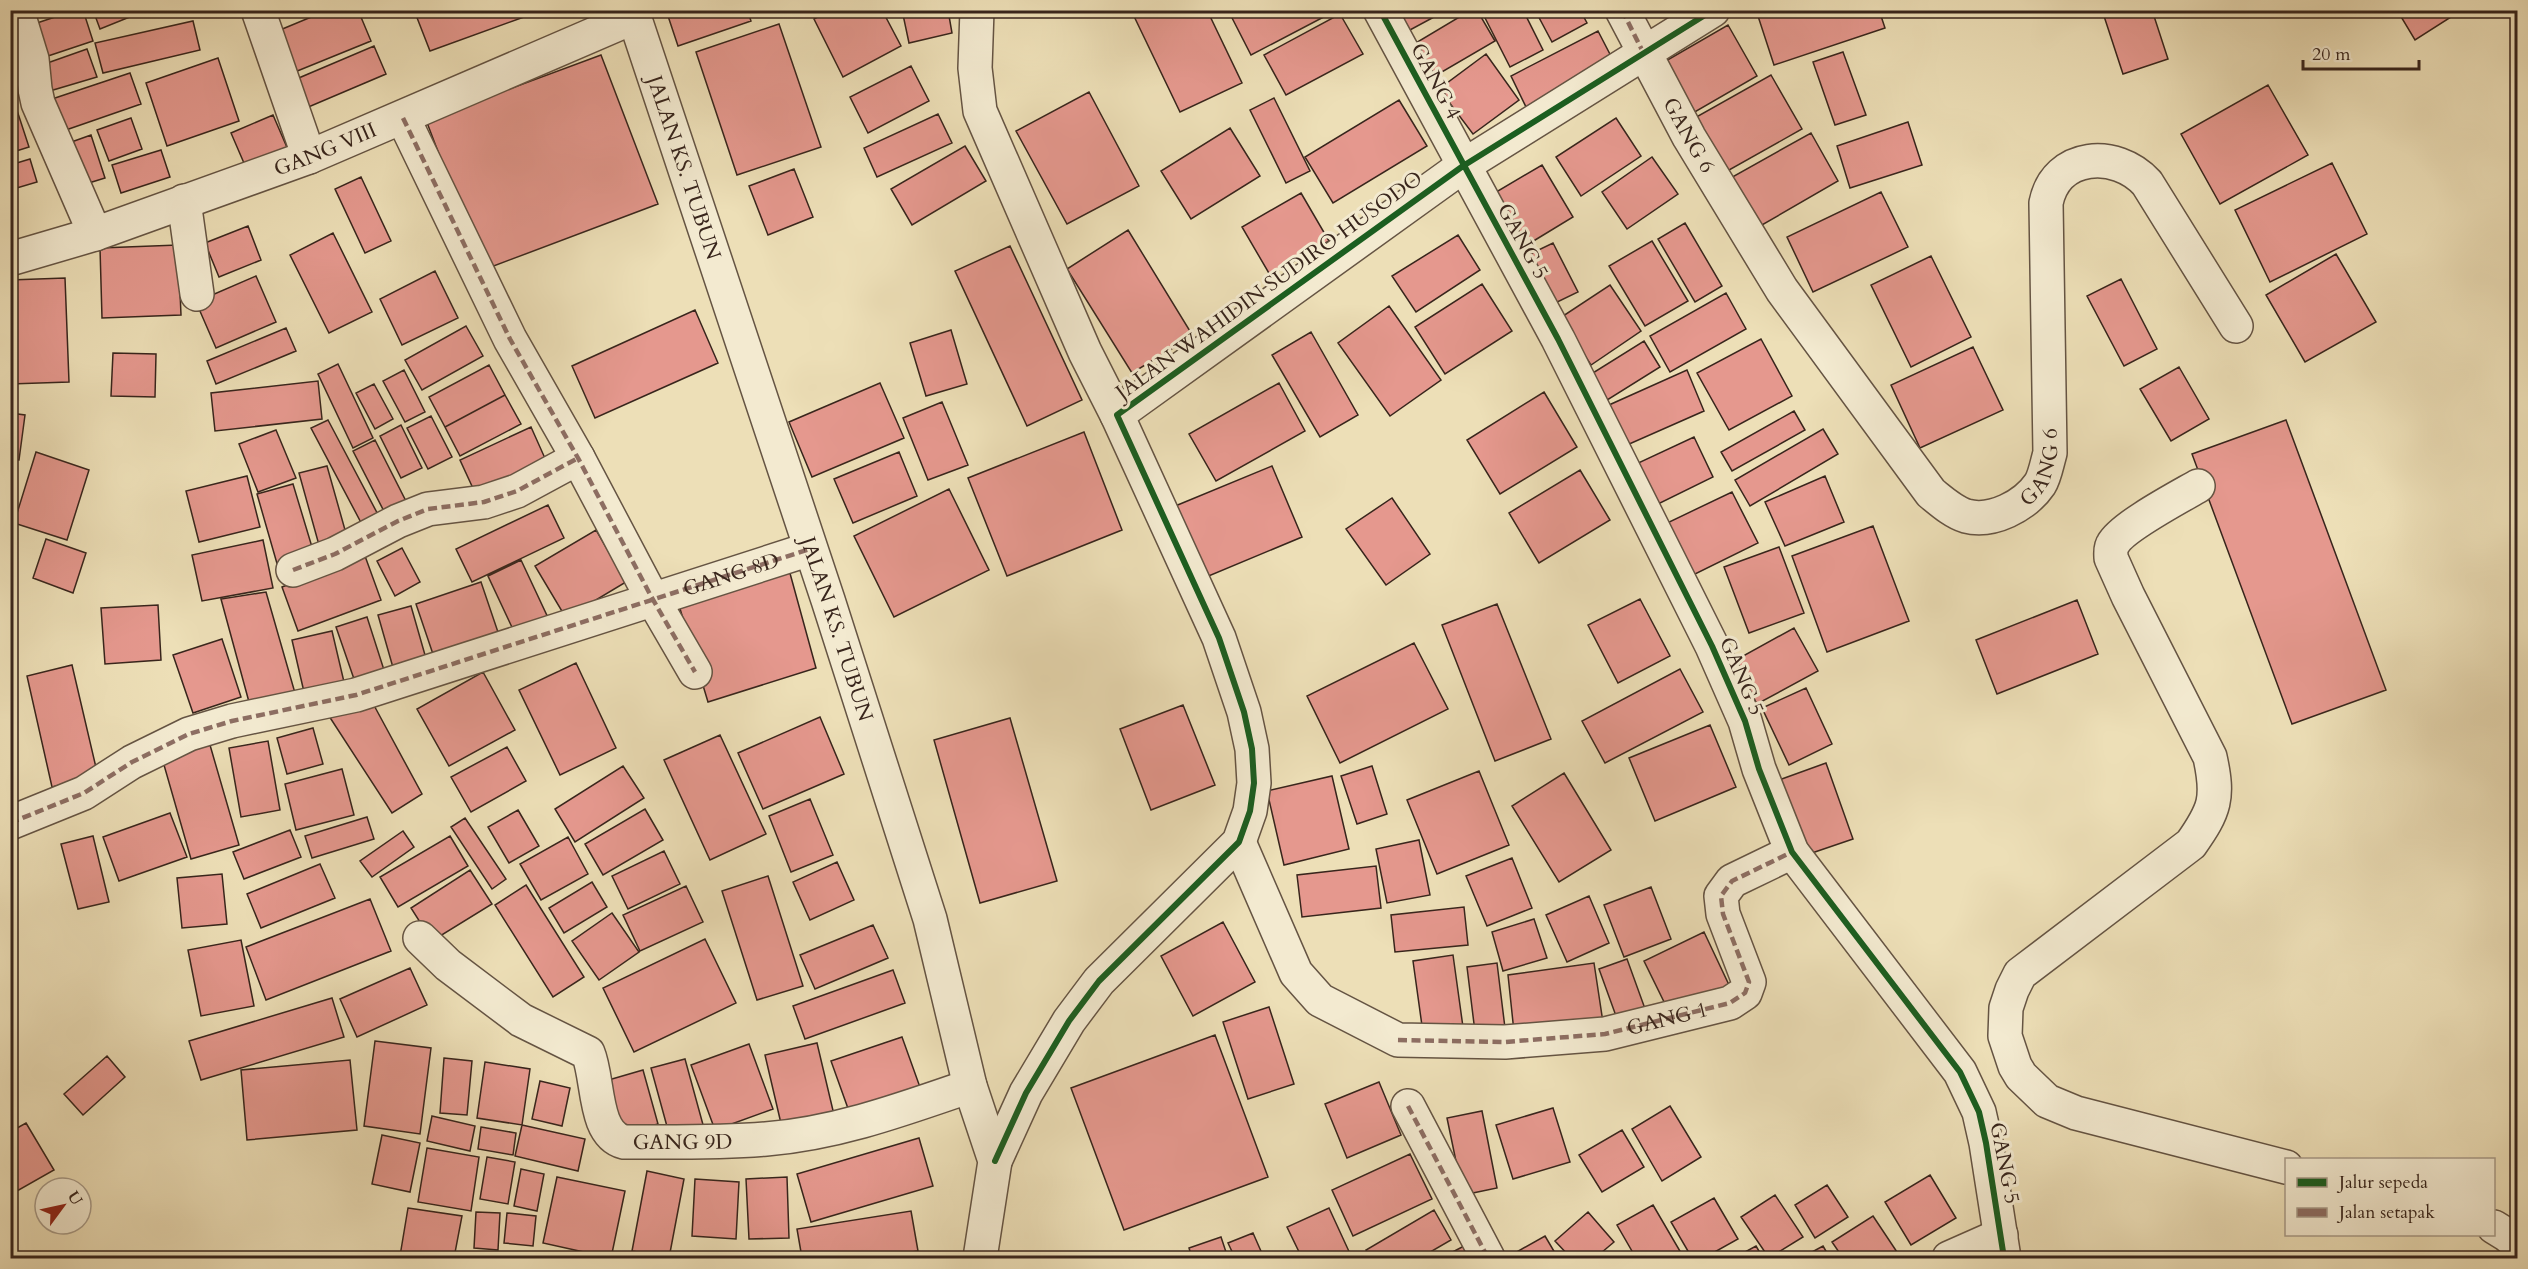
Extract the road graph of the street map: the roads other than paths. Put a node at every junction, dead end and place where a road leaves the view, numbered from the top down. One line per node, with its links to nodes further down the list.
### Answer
1 (17, 10): 13 (street)
2 (258, 10): 10 (street)
3 (977, 10): 17 (street)
4 (1380, 10): 11 (street, GANG 4)
5 (1622, 10): 8 (street, GANG 6)
6 (1713, 10): 8 (street, JALAN WAHIDIN SUDIRO HUSODO)
7 (633, 14): 9 (street, GANG VIII); 20 (street, JALAN KS. TUBUN)
8 (1643, 52): 11 (street, JALAN WAHIDIN SUDIRO HUSODO); 16 (street, GANG 6)
9 (403, 118): 10 (street, GANG VIII); 18 (street)
10 (309, 157): 12 (street, GANG VIII)
11 (1463, 166): 17 (street, JALAN WAHIDIN SUDIRO HUSODO); 26 (street, GANG 5)
12 (184, 201): 13 (street, GANG VIII); 15 (street)
13 (95, 234): 14 (street, GANG VIII)
14 (10, 260)
15 (197, 294)
16 (2236, 327)
17 (1117, 415): 25 (street, JALAN WAHIDIN SUDIRO HUSODO)
18 (578, 458): 21 (street); 22 (street)
19 (2198, 486): 31 (street)
20 (810, 549): 22 (street, GANG 8D); 28 (street, JALAN KS. TUBUN)
21 (293, 570)
22 (652, 598): 23 (street); 24 (street, GANG 8D)
23 (695, 672)
24 (10, 824)
25 (1239, 842): 26 (street, GANG 1); 30 (street, JALAN WAHIDIN SUDIRO HUSODO)
26 (1792, 852): 34 (street, GANG 5)
27 (420, 938): 28 (street, GANG 9D)
28 (970, 1086): 30 (street, JALAN KS. TUBUN)
29 (1408, 1106): 36 (street)
30 (995, 1161): 35 (street, JALAN KS. TUBUN)
31 (2285, 1167)
32 (2495, 1228): 33 (street)
33 (2517, 1244)
34 (2003, 1247): 37 (street)
35 (980, 1258)
36 (1488, 1258)
37 (1948, 1258)

